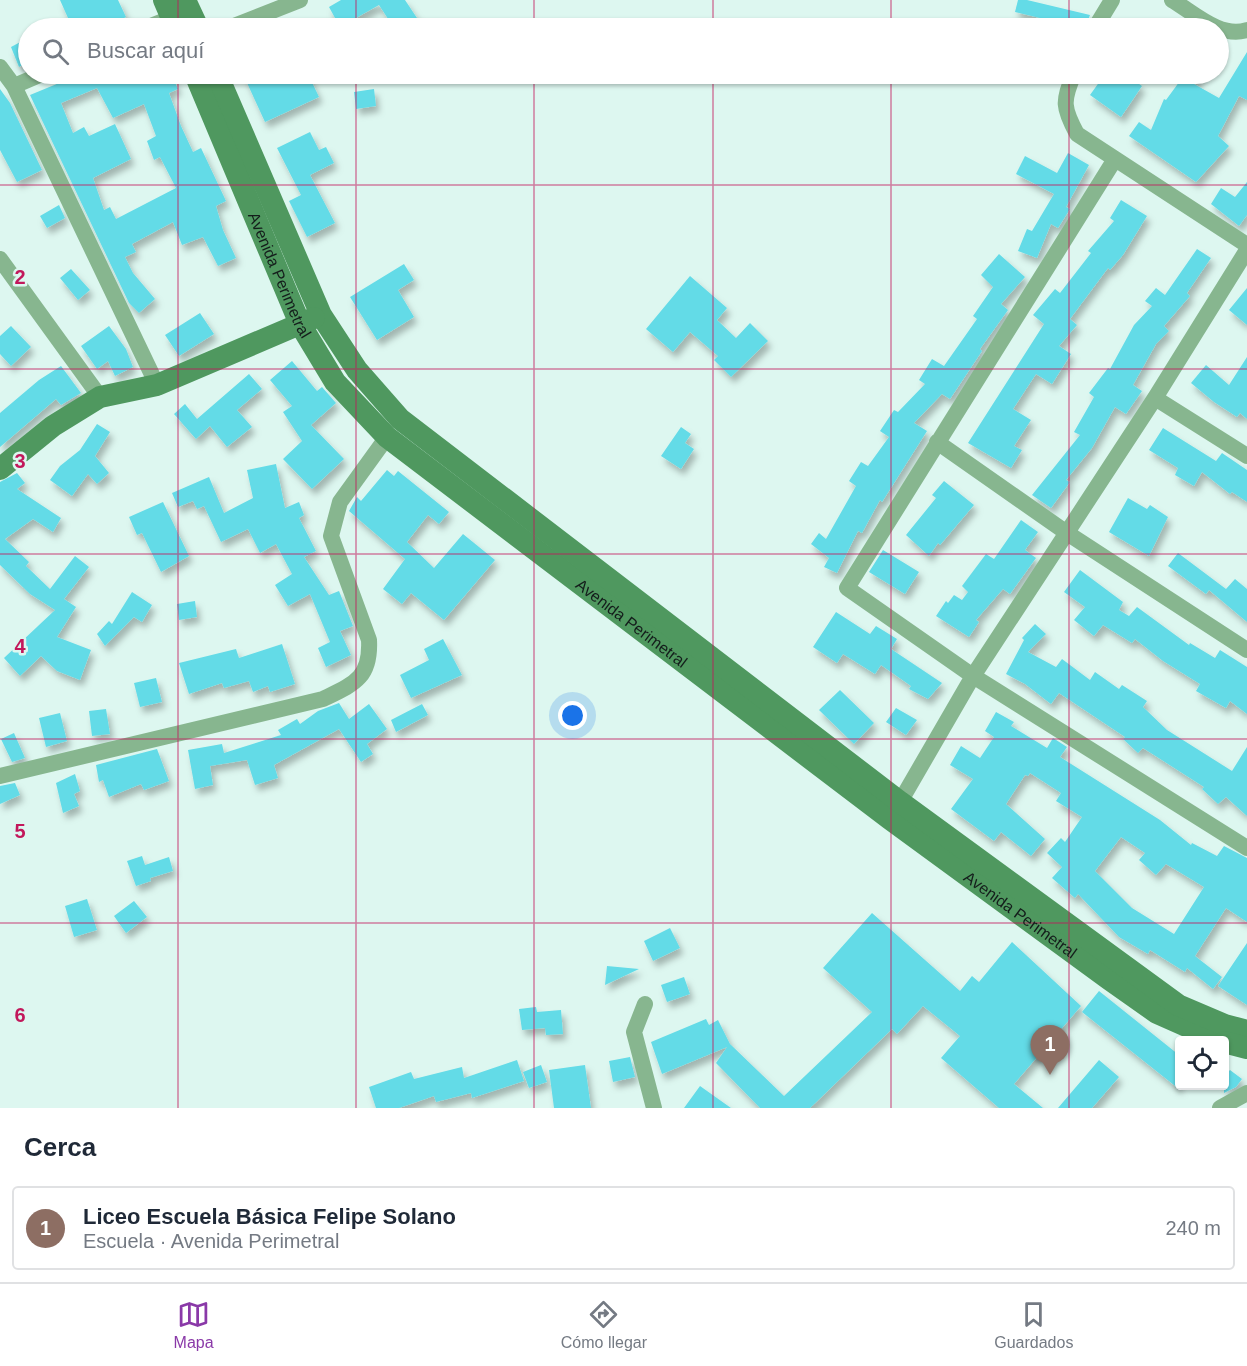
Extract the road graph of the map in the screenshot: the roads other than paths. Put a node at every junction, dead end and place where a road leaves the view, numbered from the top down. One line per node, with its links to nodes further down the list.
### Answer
1 (300, 0): 4 (street)
2 (1112, 0): 5 (street)
3 (1172, 0): 6 (street)
4 (254, 18)
5 (1101, 18)
6 (1201, 18)
7 (1247, 30): 8 (street)
8 (1229, 33)
9 (0, 67): 14 (street)
10 (19, 84): 14 (street)
11 (199, 84): 20 (main road, Avenida Perimetral)
12 (222, 84): 19 (main road, Avenida Perimetral)
13 (1070, 84): 15 (street)
14 (14, 86): 21 (street)
15 (1115, 159): 16 (street); 25 (street)
16 (1247, 244)
17 (1247, 250): 23 (street)
18 (0, 259): 22 (street)
19 (321, 315): 20 (main road); 32 (main road, Avenida Perimetral)
20 (300, 324): 21 (main road); 24 (main road, Avenida Perimetral)
21 (157, 385): 22 (main road)
22 (99, 397): 27 (main road)
23 (1155, 398): 26 (street); 28 (street)
24 (387, 437): 31 (street); 36 (main road, Avenida Perimetral)
25 (937, 442): 28 (street); 30 (street)
26 (1247, 456)
27 (0, 470)
28 (1067, 533): 29 (street); 30 (street)
29 (1247, 650)
30 (973, 676): 32 (street); 33 (street)
31 (0, 776)
32 (900, 802): 35 (main road, Avenida Perimetral)
33 (1247, 848)
34 (645, 1004): 40 (street)
35 (1247, 1031)
36 (1207, 1036)
37 (1229, 1043): 38 (main road)
38 (1247, 1048)
39 (1247, 1093): 41 (street)
40 (654, 1108)
41 (1220, 1108)

